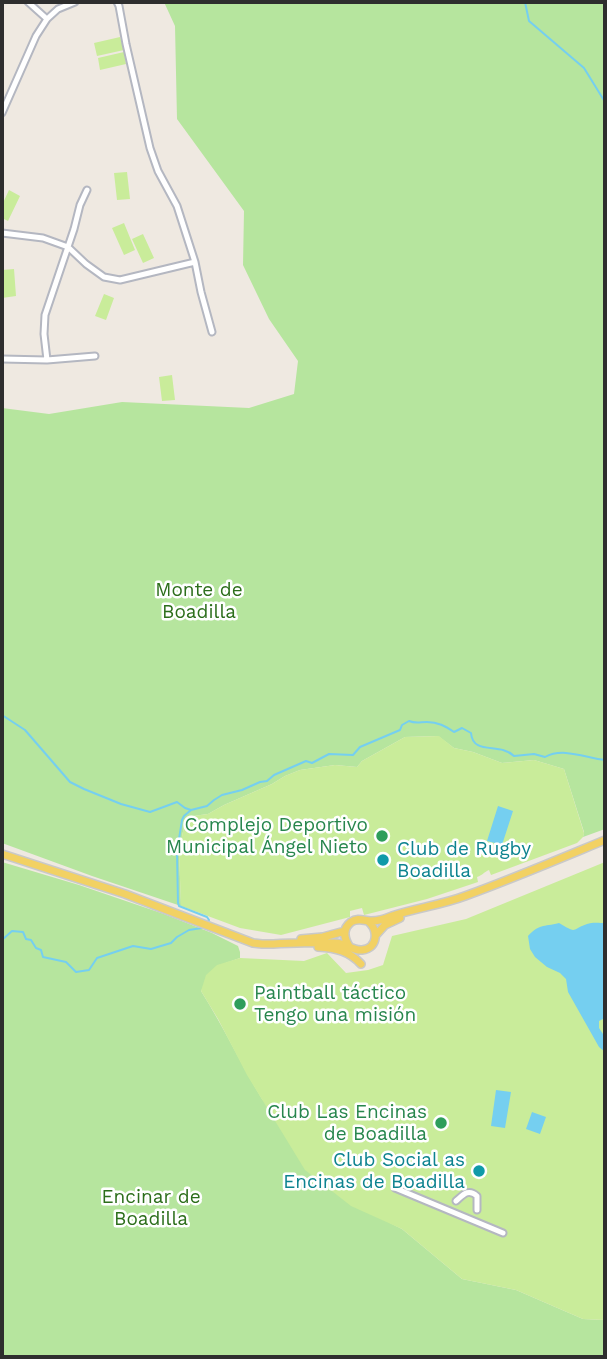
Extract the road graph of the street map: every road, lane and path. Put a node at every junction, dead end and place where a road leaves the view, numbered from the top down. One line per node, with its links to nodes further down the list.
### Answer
1 (28, 2): 4 (street)
2 (75, 2): 4 (street)
3 (117, 2): 9 (street)
4 (47, 19): 5 (street)
5 (2, 113)
6 (87, 190): 8 (street)
7 (2, 233): 8 (street)
8 (68, 247): 9 (street); 13 (street)
9 (195, 262): 10 (street)
10 (212, 332)
11 (95, 356): 13 (street)
12 (2, 359): 13 (street)
13 (47, 360)
14 (605, 840): 16 (main road)
15 (2, 854): 20 (main road)
16 (434, 906): 17 (main road); 19 (main road)
17 (368, 921): 18 (main road); 19 (main road)
18 (345, 930): 20 (main road); 22 (main road)
19 (376, 935): 22 (main road)
20 (242, 939): 21 (main road)
21 (262, 944): 22 (main road); 23 (main road)
22 (353, 948)
23 (361, 964)
24 (395, 1188): 27 (street)
25 (456, 1201): 26 (street)
26 (477, 1210)
27 (503, 1233)

